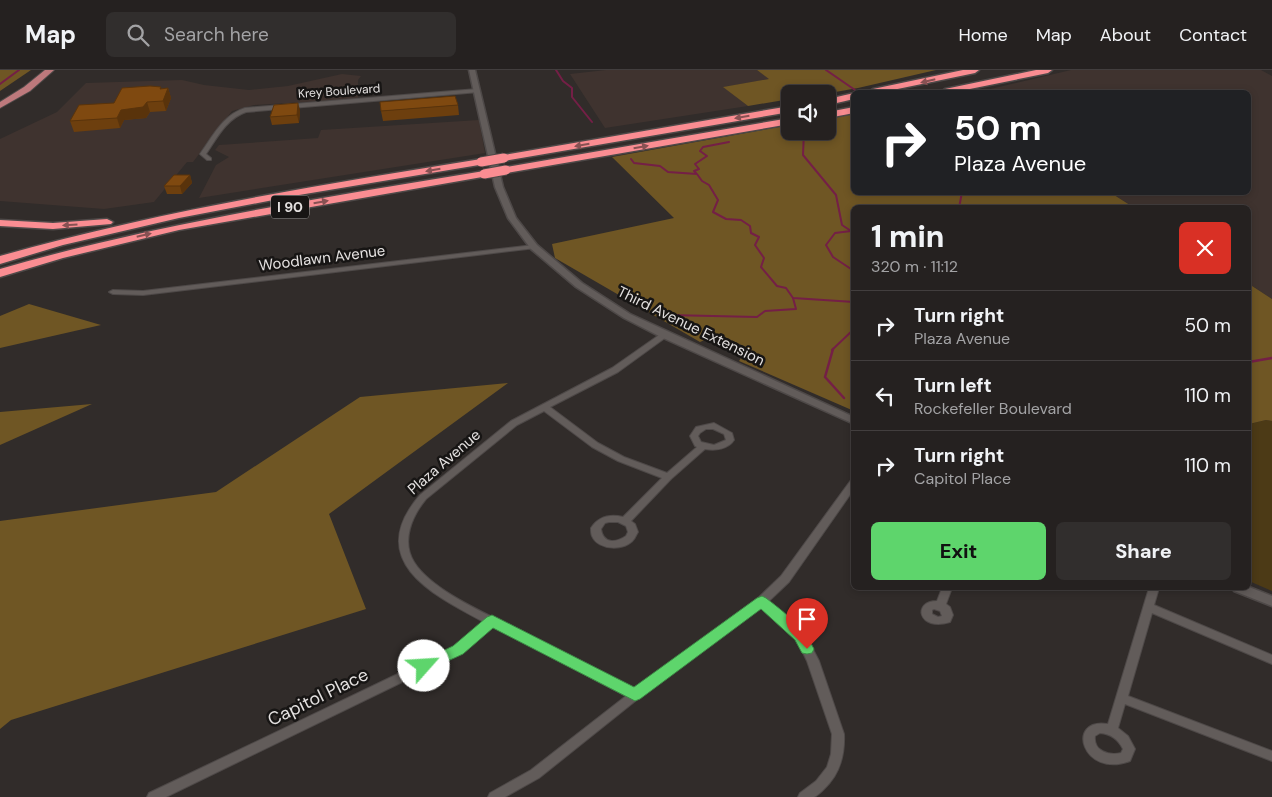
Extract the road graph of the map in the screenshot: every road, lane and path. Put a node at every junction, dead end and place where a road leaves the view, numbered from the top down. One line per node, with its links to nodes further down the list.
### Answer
1 (42, 70): 12 (main road)
2 (50, 70): 13 (main road)
3 (472, 70): 8 (street, Third Avenue Extension)
4 (975, 70): 6 (highway, one-way to 6)
5 (1048, 70): 7 (highway)
6 (882, 90)
7 (954, 90)
8 (478, 92): 9 (street, Krey Boulevard); 21 (street, Third Avenue Extension)
9 (415, 96): 18 (street, Krey Boulevard)
10 (851, 97): 11 (highway)
11 (836, 100)
12 (0, 101)
13 (0, 106)
14 (781, 110): 19 (highway, I 90, one-way to 19, bridge)
15 (851, 111): 16 (highway)
16 (836, 113)
17 (781, 123): 23 (highway, I 90, one-way to 17, bridge)
18 (209, 159)
19 (294, 194): 20 (highway, one-way to 20); 22 (highway, I 90)
20 (0, 224)
21 (534, 247): 24 (street, Woodlawn Avenue); 25 (street, Third Avenue Extension)
22 (0, 260)
23 (0, 274)
24 (112, 292)
25 (665, 335): 26 (street, Plaza Avenue); 27 (street, Third Avenue Extension)
26 (544, 407): 29 (street); 39 (street, Plaza Avenue)
27 (851, 420)
28 (703, 446): 29 (street)
29 (668, 477): 31 (street)
30 (851, 486): 35 (street)
31 (625, 521)
32 (946, 590): 37 (street)
33 (1153, 590): 38 (street)
34 (1244, 590): 36 (street)
35 (762, 601): 41 (street); 47 (street)
36 (1272, 601)
37 (940, 606)
38 (1148, 607): 40 (street); 42 (street)
39 (492, 621): 41 (street, Plaza Avenue); 45 (street, Capitol Place)
40 (1272, 660)
41 (635, 695): 46 (street)
42 (1121, 698): 43 (street); 44 (street)
43 (1112, 730)
44 (1272, 756)
45 (154, 797)
46 (494, 797)
47 (804, 797)

